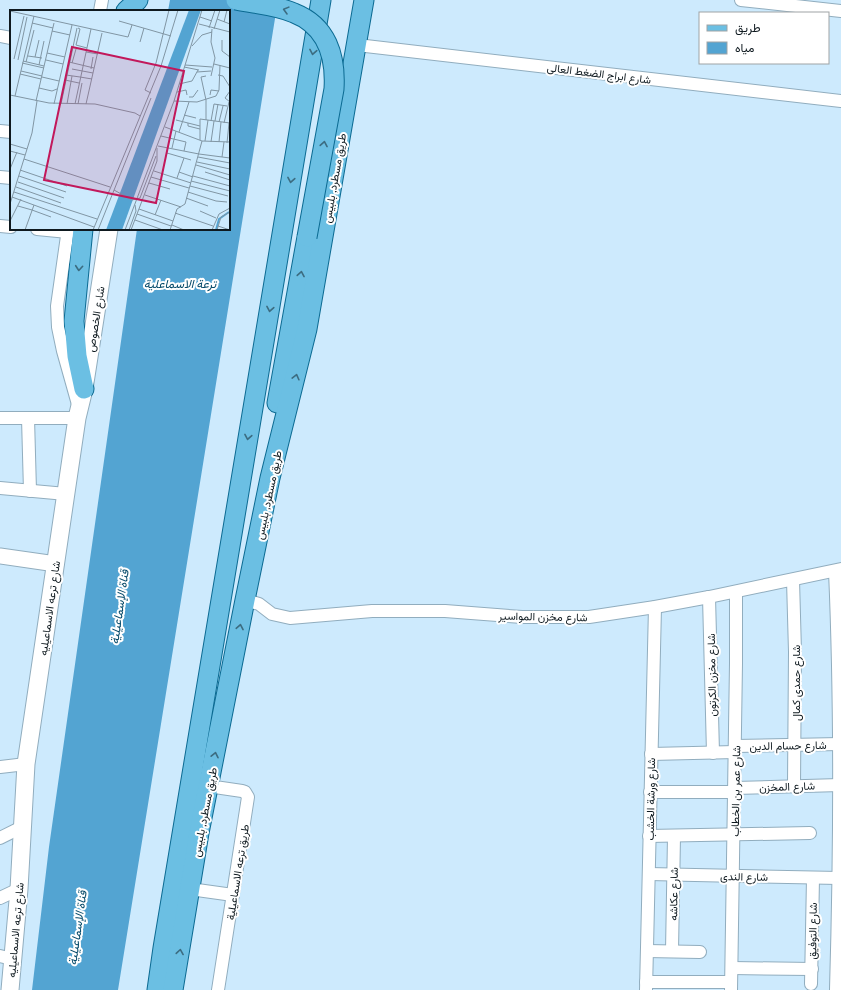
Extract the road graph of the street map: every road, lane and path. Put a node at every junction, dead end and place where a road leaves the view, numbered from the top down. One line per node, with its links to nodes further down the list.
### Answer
1 (102, 0): 8 (street)
2 (138, 0): 9 (main road)
3 (143, 0): 10 (main road)
4 (236, 0): 28 (main road, one-way to 4, bridge)
5 (322, 0): 79 (main road, طريق مسطرد, بلبيس, one-way to 79)
6 (364, 0): 14 (main road, طريق مسطرد, بلبيس)
7 (741, 0): 11 (street)
8 (100, 10)
9 (127, 10)
10 (142, 10)
11 (841, 12)
12 (0, 36): 13 (street)
13 (10, 38)
14 (356, 45): 15 (street, شارع ابراج الضغط العالى); 28 (main road, طريق مسطرد, بلبيس, one-way to 14)
15 (841, 101)
16 (0, 131): 17 (street)
17 (10, 132)
18 (0, 177): 19 (street)
19 (10, 178)
20 (0, 226): 21 (street)
21 (10, 227)
22 (73, 230): 24 (main road, one-way to 24); 25 (street, شارع ترعه الاسماعيليه)
23 (108, 230): 24 (main road, شارع الخصوص)
24 (84, 389): 25 (main road, شارع الخصوص)
25 (78, 413): 27 (street); 31 (main road, شارع ترعه الاسماعيليه)
26 (0, 418): 27 (street)
27 (28, 418): 30 (street)
28 (270, 478): 38 (main road, طريق مسطرد, بلبيس)
29 (0, 488): 30 (street)
30 (30, 491): 31 (street)
31 (66, 494): 33 (main road, شارع ترعه الاسماعيليه)
32 (0, 556): 33 (street)
33 (56, 564): 45 (main road, شارع ترعه الاسماعيليه)
34 (838, 570): 35 (street, شارع مخزن المواسير); 40 (street)
35 (793, 580): 36 (street, شارع مخزن المواسير); 41 (street, شارع حمدى كمال)
36 (736, 592): 37 (street, شارع مخزن المواسير); 42 (street, شارع عمر بن الخطاب)
37 (709, 597): 39 (street, شارع مخزن المواسير); 43 (street, شارع مخزن الكرتون)
38 (245, 600): 39 (street, شارع مخزن المواسير); 48 (main road, طريق مسطرد, بلبيس, one-way to 38)
39 (655, 607): 44 (street, شارع ورشة الخشب)
40 (840, 744): 41 (street, شارع حسام الدين); 47 (street)
41 (794, 745): 42 (street, شارع حسام الدين); 49 (street, شارع حمدى كمال)
42 (735, 749): 43 (street, شارع حسام الدين); 50 (street, شارع عمر بن الخطاب)
43 (713, 753): 44 (street, شارع حسام الدين)
44 (652, 754): 51 (street, شارع ورشة الخشب)
45 (26, 764): 46 (street); 52 (main road, شارع ترعه الاسماعيليه)
46 (0, 767)
47 (840, 785): 49 (street, شارع المخزن); 62 (street)
48 (208, 786): 64 (main road, طريق مسطرد, بلبيس); 65 (street, طريق ترعه الاسماعيلية)
49 (794, 786): 50 (street, شارع المخزن)
50 (735, 790): 51 (street, شارع المخزن); 54 (street, شارع عمر بن الخطاب)
51 (650, 792): 55 (street, شارع ورشة الخشب)
52 (22, 827): 57 (street); 63 (main road, شارع ترعه الاسماعيليه)
53 (810, 833): 54 (street)
54 (734, 834): 56 (street); 60 (street, شارع عمر بن الخطاب)
55 (649, 836): 56 (street); 58 (street, شارع ورشة الخشب)
56 (674, 836): 59 (street, شارع عكاشه)
57 (0, 838)
58 (649, 874): 59 (street, شارع الندى); 69 (street, شارع ورشة الخشب)
59 (673, 874): 60 (street, شارع الندى); 70 (street, شارع عكاشه)
60 (733, 876): 61 (street, شارع الندى); 73 (street, شارع عمر بن الخطاب)
61 (813, 878): 62 (street, شارع الندى); 74 (street, شارع التوفيق)
62 (839, 878): 67 (street)
63 (19, 889): 66 (street); 72 (main road, شارع ترعه الاسماعيليه)
64 (190, 889): 65 (street); 80 (main road, طريق مسطرد, بلبيس, one-way to 64)
65 (233, 895): 81 (street, طريق ترعه الاسماعيلية)
66 (0, 898)
67 (840, 898): 68 (street)
68 (839, 949): 82 (street)
69 (647, 951): 70 (street); 76 (street, شارع ورشة الخشب)
70 (672, 951): 71 (street)
71 (700, 952)
72 (7, 958): 78 (main road, شارع ترعه الاسماعيليه)
73 (732, 968): 74 (street); 77 (street, شارع عمر بن الخطاب)
74 (812, 969): 75 (street, شارع التوفيق)
75 (811, 984)
76 (646, 986): 77 (street)
77 (731, 986)
78 (10, 990)
79 (157, 990)
80 (173, 990)
81 (218, 990)
82 (836, 990)

